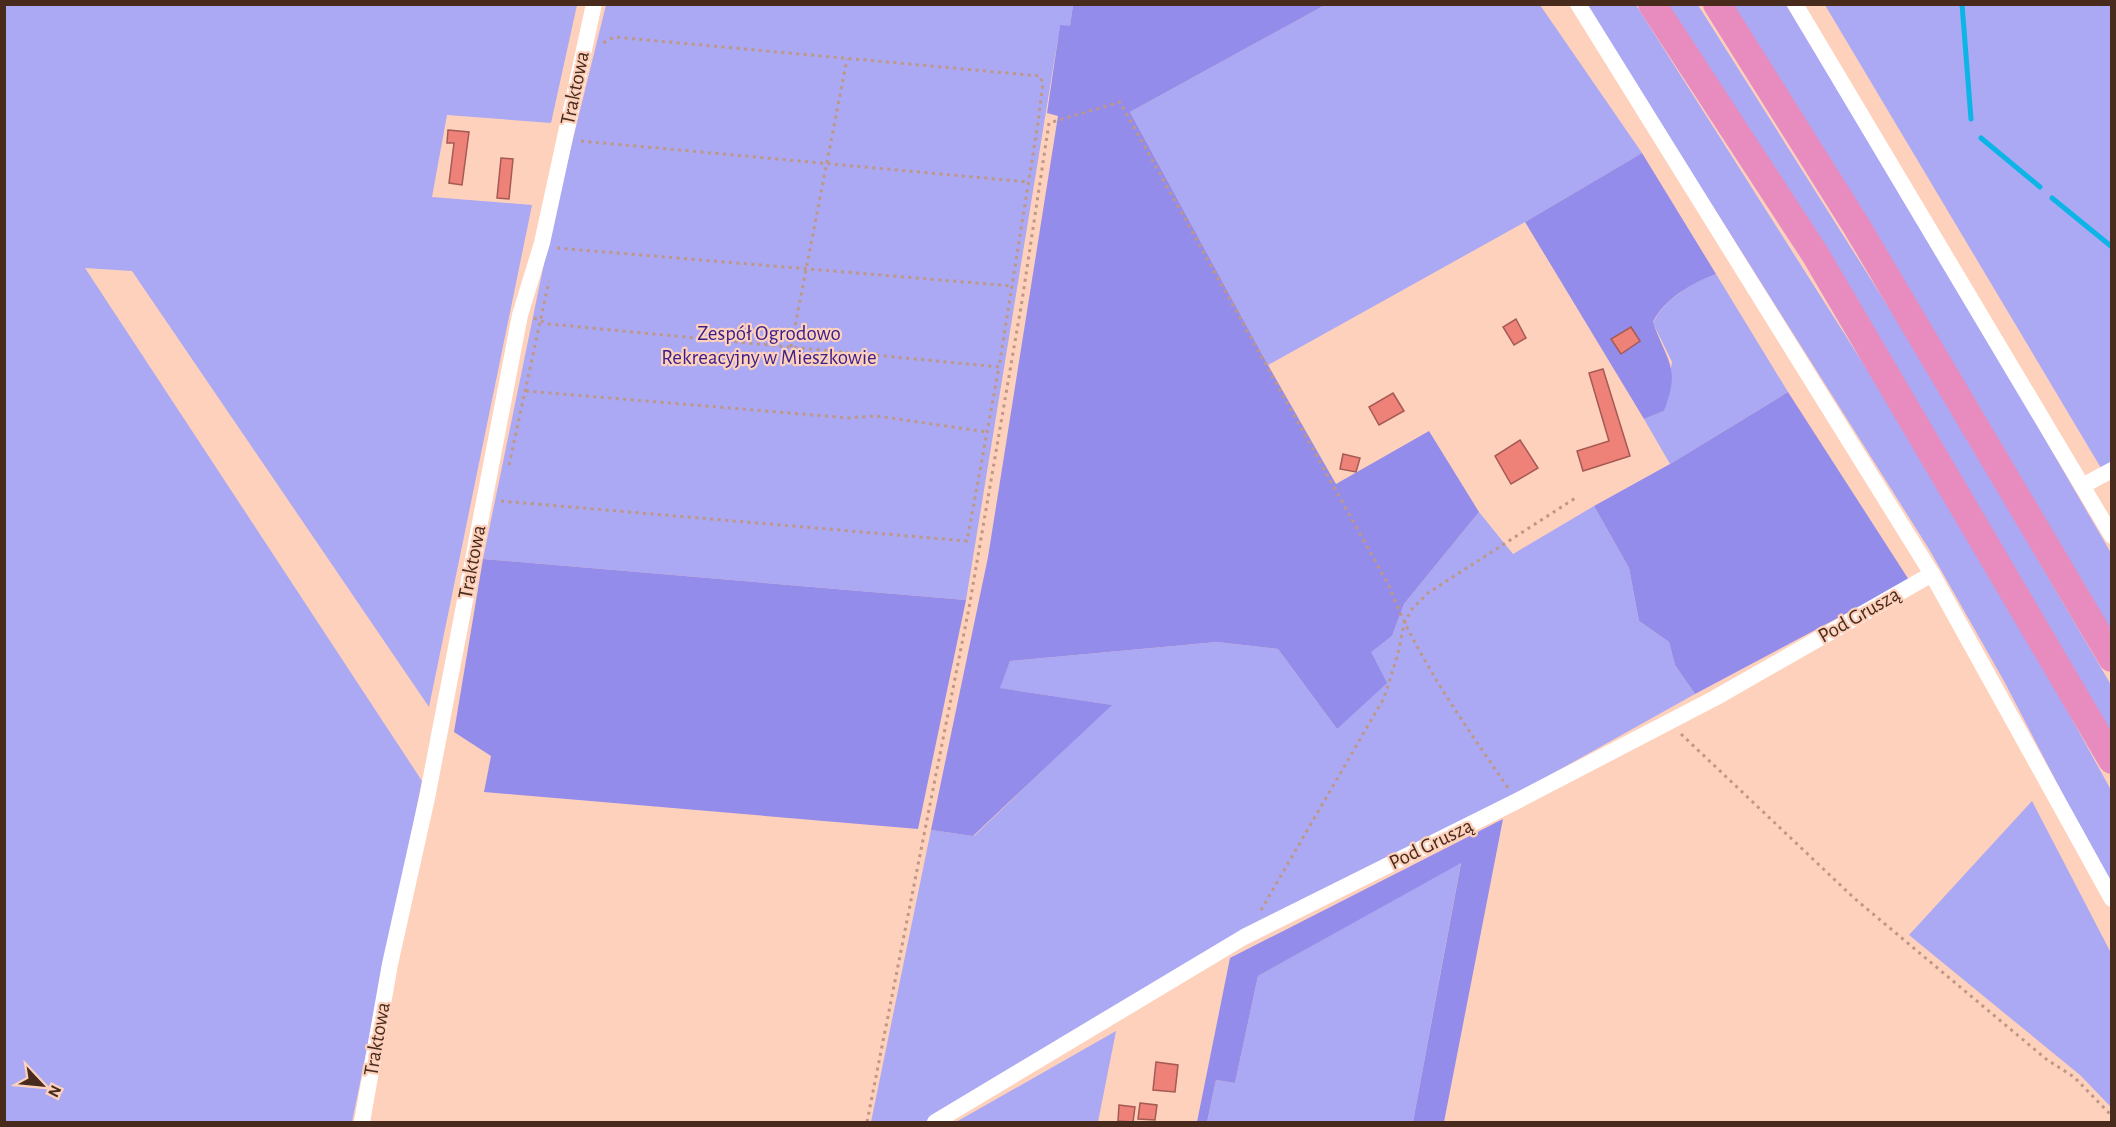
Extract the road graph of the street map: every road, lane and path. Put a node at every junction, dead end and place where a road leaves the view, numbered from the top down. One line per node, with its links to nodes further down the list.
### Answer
1 (594, 4): 37 (street, Traktowa)
2 (1578, 4): 28 (street)
3 (1652, 4): 32 (highway)
4 (1717, 4): 30 (highway)
5 (1795, 4): 24 (street)
6 (599, 45): 7 (path)
7 (847, 59): 9 (path); 10 (path)
8 (581, 131): 9 (path)
9 (827, 164): 10 (path); 14 (path)
10 (1028, 182): 16 (path)
11 (558, 238): 12 (path)
12 (556, 248): 13 (path); 14 (path)
13 (554, 259)
14 (806, 269): 16 (path); 18 (path)
15 (549, 279): 17 (path)
16 (1012, 286): 19 (path)
17 (541, 321): 18 (path); 20 (path)
18 (791, 347): 19 (path)
19 (999, 367): 21 (path)
20 (526, 391): 21 (path); 22 (path)
21 (987, 432): 25 (path)
22 (508, 469)
23 (2112, 470): 24 (street)
24 (2082, 486): 27 (street)
25 (503, 492)
26 (1577, 497): 29 (path)
27 (2112, 536)
28 (1932, 574): 31 (street, Pod Gruszą); 34 (street)
29 (1404, 624): 33 (path); 35 (path); 38 (path)
30 (2112, 658)
31 (1667, 721): 33 (street, Pod Gruszą); 36 (path)
32 (2112, 760)
33 (1517, 801): 35 (street, Pod Gruszą)
34 (2112, 899)
35 (1244, 937): 39 (street, Pod Gruszą)
36 (2112, 1116)
37 (362, 1122)
38 (867, 1122)
39 (935, 1122)

